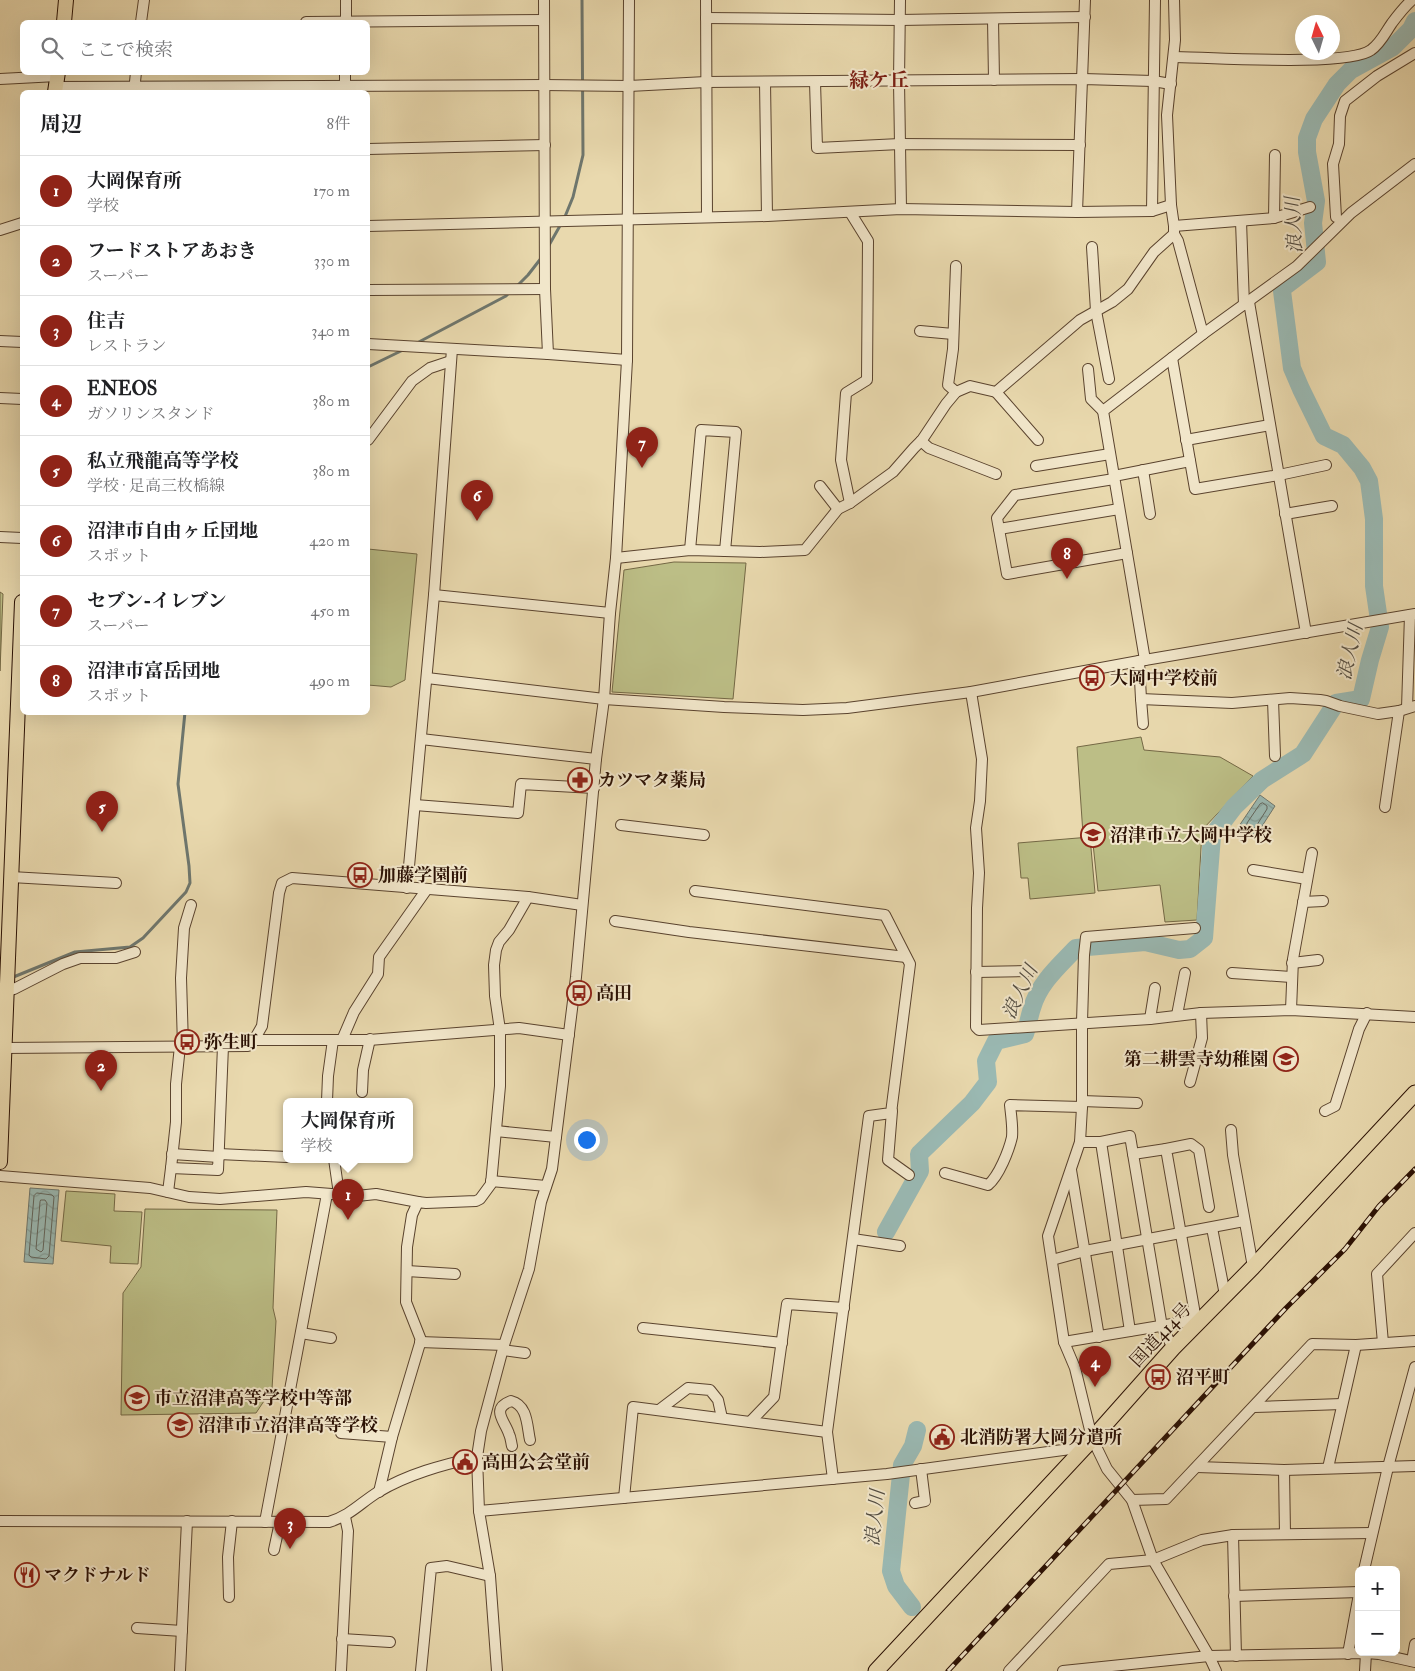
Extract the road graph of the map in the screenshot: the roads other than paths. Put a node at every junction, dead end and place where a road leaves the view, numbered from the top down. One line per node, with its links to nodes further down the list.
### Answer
1 (66, 0): 15 (main road)
2 (144, 0): 16 (street)
3 (346, 0): 17 (street)
4 (544, 0): 18 (street)
5 (629, 0): 36 (street)
6 (706, 0): 13 (street)
7 (900, 0): 19 (street)
8 (1086, 0): 12 (street)
9 (1155, 0): 29 (street)
10 (1174, 0): 22 (street)
11 (1412, 0): 22 (street)
12 (1085, 17): 14 (street); 26 (street)
13 (706, 18): 19 (street); 31 (street)
14 (993, 19): 19 (street); 27 (street)
15 (64, 20)
16 (141, 20)
17 (346, 20)
18 (544, 20): 20 (street); 35 (street)
19 (900, 20): 28 (street)
20 (370, 22)
21 (1415, 53): 53 (street)
22 (1174, 57): 34 (street)
23 (136, 75): 37 (street)
24 (345, 75): 38 (street)
25 (0, 79): 30 (street)
26 (1083, 79): 27 (street); 29 (street); 41 (street)
27 (994, 80): 28 (street)
28 (899, 81): 33 (street); 39 (street)
29 (1153, 81): 34 (street); 48 (street)
30 (57, 82): 37 (street)
31 (706, 82): 32 (street); 36 (street); 51 (street)
32 (765, 82): 33 (street); 52 (street)
33 (815, 82): 39 (street)
34 (1171, 84): 45 (street)
35 (544, 85): 36 (street); 38 (street); 40 (street)
36 (629, 86): 55 (street)
37 (134, 89): 38 (street)
38 (345, 89)
39 (900, 144): 41 (street); 47 (street)
40 (545, 145): 42 (street); 57 (street)
41 (1080, 145): 50 (street)
42 (370, 148)
43 (1275, 155): 54 (street)
44 (1415, 164): 66 (street)
45 (1171, 205): 48 (street); 61 (street)
46 (1310, 207): 54 (street)
47 (901, 210): 49 (street); 50 (street)
48 (1152, 211): 50 (street)
49 (850, 212): 52 (street); 100 (street)
50 (1077, 212)
51 (707, 216): 52 (street); 55 (street)
52 (767, 216)
53 (1336, 217)
54 (1274, 218): 56 (street)
55 (628, 219): 57 (street); 77 (street)
56 (1241, 221): 61 (street); 66 (street)
57 (545, 222): 59 (street); 64 (street)
58 (20, 224): 60 (street)
59 (370, 226)
60 (0, 230)
61 (1174, 230): 67 (street); 70 (street)
62 (1092, 247): 67 (street)
63 (956, 266): 69 (street)
64 (545, 289): 65 (street); 75 (street)
65 (370, 290)
66 (1246, 304): 70 (street); 86 (street)
67 (1096, 311): 80 (street); 82 (street)
68 (920, 331): 69 (street)
69 (953, 334): 81 (street)
70 (1203, 334): 76 (street)
71 (0, 341): 72 (street)
72 (20, 342)
73 (370, 344): 74 (street)
74 (452, 349): 75 (street); 78 (street)
75 (548, 354): 77 (street)
76 (1172, 358): 85 (street); 89 (street)
77 (627, 360): 112 (street)
78 (451, 361): 87 (street); 113 (street)
79 (1088, 369): 85 (street)
80 (1109, 379)
81 (956, 392): 82 (street); 90 (street)
82 (996, 392): 88 (street)
83 (0, 398): 84 (street)
84 (20, 399)
85 (1102, 411): 91 (street)
86 (1270, 425): 89 (street); 97 (street)
87 (370, 437)
88 (1038, 440)
89 (1186, 440): 92 (street)
90 (921, 441): 96 (street); 100 (street)
91 (1110, 454): 94 (street); 98 (street)
92 (1190, 461): 95 (street); 97 (street)
93 (1326, 465): 97 (street)
94 (1036, 466)
95 (1143, 470): 98 (street); 104 (street)
96 (996, 474)
97 (1279, 475): 105 (street)
98 (1114, 477): 103 (street); 106 (street)
99 (820, 486): 102 (street)
100 (850, 503): 102 (street)
101 (1332, 506): 105 (street)
102 (838, 509): 110 (street)
103 (1119, 510): 106 (street); 111 (street)
104 (1150, 514)
105 (1285, 514): 116 (street)
106 (1000, 529): 111 (street)
107 (0, 537): 108 (street)
108 (20, 538)
109 (690, 550): 110 (street); 110 (street); 112 (street)
110 (725, 551)
111 (1127, 553): 118 (street)
112 (616, 558): 114 (street)
113 (434, 595): 114 (street); 119 (street)
114 (610, 614): 121 (street)
115 (1413, 615): 116 (street); 124 (street)
116 (1306, 633): 118 (street)
117 (20, 652): 136 (main road)
118 (1142, 661): 120 (street); 122 (street)
119 (426, 678): 121 (street); 126 (street)
120 (972, 692): 121 (street); 155 (street)
121 (604, 699): 128 (street)
122 (1141, 699): 123 (street); 125 (street)
123 (1273, 700): 124 (street); 127 (street)
124 (1407, 709): 131 (street)
125 (1143, 724)
126 (422, 739): 128 (street); 130 (street)
127 (1275, 756)
128 (596, 759): 129 (street)
129 (594, 788): 130 (street); 146 (street)
130 (415, 804): 139 (street)
131 (1385, 807)
132 (621, 825): 133 (street)
133 (704, 835)
134 (1312, 854): 137 (street)
135 (1254, 870): 137 (street)
136 (11, 877): 138 (street); 153 (main road)
137 (1307, 879): 144 (street)
138 (116, 883)
139 (407, 888): 140 (street); 170 (street)
140 (427, 890): 142 (street); 171 (street)
141 (695, 891): 150 (street)
142 (528, 898): 146 (street); 168 (street)
143 (1323, 901): 144 (street)
144 (1303, 902): 152 (street)
145 (191, 905): 173 (street)
146 (582, 905): 169 (street)
147 (615, 921): 150 (street)
148 (1195, 928): 167 (street)
149 (134, 952): 160 (street)
150 (906, 957): 182 (street)
151 (1318, 960): 152 (street)
152 (1292, 963): 158 (street)
153 (4, 967): 160 (main road)
154 (1029, 971): 155 (street)
155 (976, 972): 167 (street)
156 (1185, 973): 164 (street)
157 (1232, 973): 158 (street)
158 (1292, 977): 161 (street)
159 (1155, 988): 166 (street)
160 (7, 991): 175 (main road)
161 (1290, 1010): 162 (street); 163 (street)
162 (1201, 1013): 164 (street); 176 (street)
163 (1367, 1013): 165 (street); 183 (street)
164 (1177, 1015): 166 (street)
165 (1415, 1017)
166 (1150, 1019): 167 (street)
167 (1082, 1022): 181 (street)
168 (500, 1030): 169 (street); 172 (street); 186 (street)
169 (569, 1035): 187 (street)
170 (254, 1040): 171 (street); 174 (street)
171 (338, 1040): 172 (street); 179 (street)
172 (370, 1040): 177 (street)
173 (181, 1046): 174 (street); 175 (street); 191 (street)
174 (223, 1046): 193 (street)
175 (4, 1048): 184 (main road)
176 (1190, 1082)
177 (362, 1092)
178 (1415, 1093): 219 (highway, 国道414号)
179 (327, 1098)
180 (1137, 1103): 181 (street)
181 (1082, 1104): 188 (street); 199 (street)
182 (892, 1110): 200 (street); 213 (street)
183 (1325, 1110)
184 (1, 1112): 195 (main road)
185 (1231, 1130): 209 (street)
186 (496, 1131): 187 (street); 202 (street)
187 (556, 1137): 203 (street)
188 (1080, 1142): 189 (street); 197 (street)
189 (1101, 1142): 192 (street); 216 (street)
190 (1166, 1149): 192 (street); 208 (street); 211 (street)
191 (172, 1154): 193 (street); 198 (street)
192 (1133, 1154): 214 (street)
193 (219, 1156): 194 (street); 198 (street)
194 (283, 1158)
195 (0, 1162)
196 (335, 1163): 206 (street)
197 (1070, 1166): 217 (street); 218 (street)
198 (171, 1168): 204 (street)
199 (945, 1173)
200 (909, 1175)
201 (0, 1176): 204 (street)
202 (492, 1181): 203 (street); 207 (street)
203 (546, 1186): 237 (street)
204 (168, 1192): 205 (street)
205 (327, 1194): 206 (street); 228 (street)
206 (339, 1194): 207 (street)
207 (418, 1202): 220 (street)
208 (1209, 1207)
209 (1244, 1221): 210 (street); 219 (street)
210 (1212, 1228): 211 (street); 222 (street)
211 (1181, 1233): 214 (street); 224 (street)
212 (1415, 1233): 235 (street)
213 (853, 1239): 215 (street); 223 (street)
214 (1147, 1240): 216 (street); 225 (street)
215 (900, 1246)
216 (1117, 1246): 217 (street); 227 (street)
217 (1085, 1251): 218 (street); 229 (street)
218 (1052, 1260): 233 (street)
219 (1254, 1267): 222 (highway, 国道414号)
220 (406, 1271): 221 (street); 232 (street)
221 (455, 1274)
222 (1225, 1295): 224 (highway, 国道414号)
223 (844, 1308): 234 (street); 246 (street)
224 (1197, 1322): 225 (street); 238 (highway, 国道414号)
225 (1162, 1327): 227 (street); 238 (street)
226 (643, 1328): 234 (street)
227 (1130, 1331): 229 (street)
228 (302, 1333): 230 (street); 269 (street)
229 (1099, 1337): 233 (street)
230 (330, 1338)
231 (1415, 1341): 235 (street)
232 (420, 1342): 237 (street); 248 (street)
233 (1064, 1342): 250 (street)
234 (782, 1343): 245 (street)
235 (1383, 1343): 236 (street)
236 (1356, 1345): 241 (street); 242 (street)
237 (504, 1348): 239 (street); 252 (street)
238 (1173, 1348): 250 (highway, 国道414号)
239 (525, 1353)
240 (1415, 1367): 255 (street)
241 (1342, 1404): 242 (street); 256 (street)
242 (1254, 1408): 254 (street)
243 (659, 1410): 244 (street); 244 (street); 261 (street)
244 (722, 1418): 245 (street)
245 (750, 1422): 246 (street)
246 (826, 1432): 259 (street)
247 (341, 1433): 248 (street)
248 (392, 1437): 260 (street)
249 (530, 1440): 251 (street)
250 (1089, 1442): 257 (street); 262 (street); 300 (highway, 国道414号)
251 (512, 1446)
252 (476, 1457): 260 (street); 264 (street)
253 (1415, 1466): 255 (street)
254 (1197, 1467): 258 (street); 262 (street)
255 (1388, 1467): 256 (street); 271 (street)
256 (1328, 1468): 258 (street)
257 (921, 1469): 259 (street); 263 (street)
258 (1284, 1470): 272 (street)
259 (834, 1479): 261 (street)
260 (379, 1492): 265 (street)
261 (624, 1498): 264 (street)
262 (1132, 1500): 275 (street)
263 (916, 1503)
264 (480, 1511): 277 (street)
265 (345, 1517): 270 (street); 284 (street)
266 (0, 1521): 267 (street)
267 (187, 1521): 268 (street); 283 (street)
268 (232, 1521): 269 (street); 280 (street)
269 (265, 1522): 270 (street)
270 (280, 1522): 274 (street)
271 (1372, 1533): 272 (street); 276 (street)
272 (1285, 1534): 273 (street)
273 (1233, 1535): 275 (street); 279 (street)
274 (274, 1550)
275 (1153, 1560): 289 (street); 301 (street)
276 (1365, 1566)
277 (490, 1576): 298 (street); 299 (street)
278 (1355, 1593): 279 (street)
279 (1234, 1596): 290 (street)
280 (228, 1597)
281 (1356, 1611): 287 (street)
282 (137, 1628): 283 (street)
283 (182, 1631): 296 (street)
284 (342, 1639): 285 (street); 297 (street)
285 (390, 1642)
286 (1415, 1644): 294 (street)
287 (1348, 1654): 288 (street); 290 (street)
288 (1355, 1654)
289 (1209, 1656): 290 (street); 293 (street); 304 (street)
290 (1236, 1656)
291 (1366, 1656): 305 (street)
292 (1388, 1656): 294 (street)
293 (1175, 1660): 295 (street); 303 (street)
294 (1413, 1662)
295 (1122, 1668): 302 (street)
296 (180, 1671)
297 (341, 1671)
298 (421, 1671)
299 (497, 1671)
300 (876, 1671)
301 (1009, 1671)
302 (1063, 1671)
303 (1175, 1671)
304 (1216, 1671)
305 (1365, 1671)

